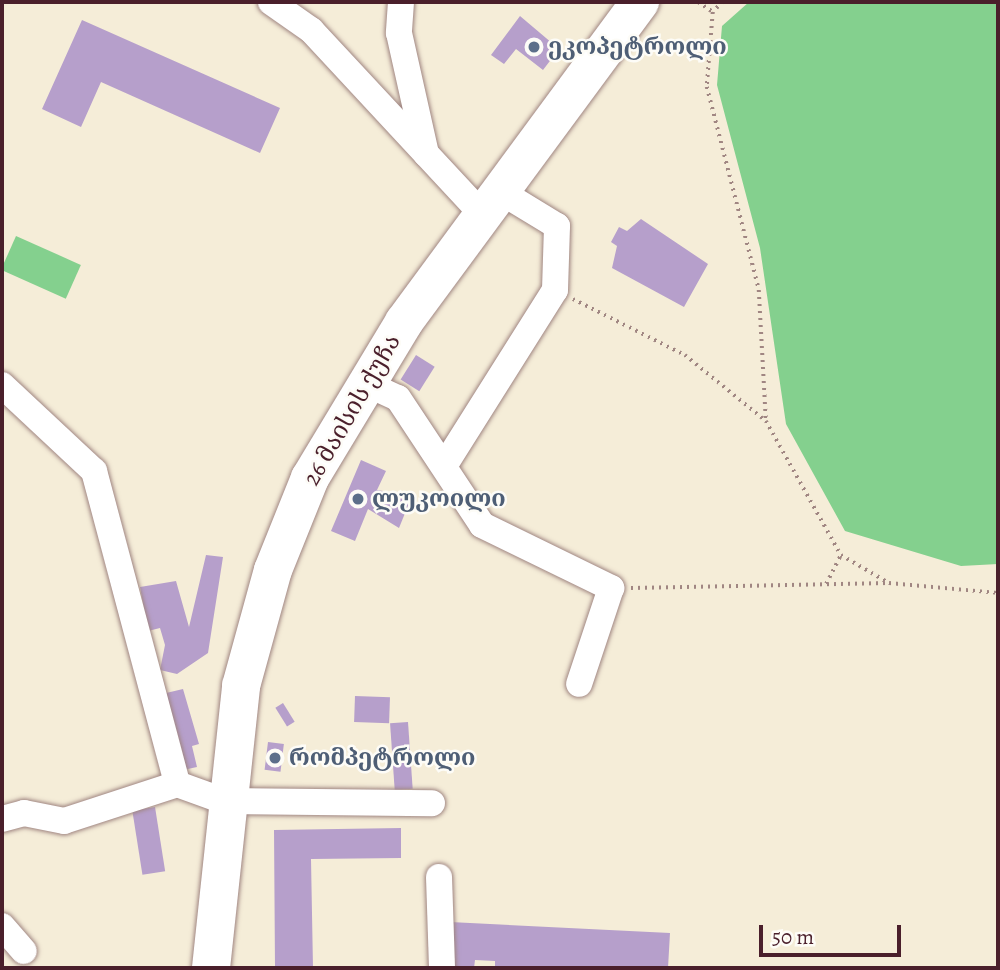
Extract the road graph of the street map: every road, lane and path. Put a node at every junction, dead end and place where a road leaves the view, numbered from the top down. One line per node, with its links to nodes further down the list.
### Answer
1 (271, 2): 7 (street)
2 (401, 2): 7 (street)
3 (640, 2): 8 (highway, 26 მაისის ქუჩა)
4 (698, 2): 6 (path)
5 (723, 2): 6 (path)
6 (713, 12): 12 (path)
7 (426, 156): 8 (street)
8 (489, 201): 9 (street); 10 (highway, 26 მაისის ქუჩა)
9 (555, 290): 12 (path); 13 (street)
10 (363, 382): 13 (street); 21 (highway, 26 მაისის ქუჩა)
11 (2, 385): 20 (street)
12 (766, 421): 14 (path)
13 (446, 463): 17 (street)
14 (841, 555): 15 (path); 16 (path)
15 (889, 583): 16 (path); 18 (path)
16 (826, 584): 17 (path)
17 (611, 588): 19 (street)
18 (998, 593)
19 (579, 684)
20 (177, 784): 21 (street); 23 (street)
21 (224, 802): 22 (street); 27 (highway, 26 მაისის ქუჩა)
22 (432, 803)
23 (2, 819)
24 (439, 877): 28 (street)
25 (2, 926): 26 (street)
26 (24, 951)
27 (211, 968)
28 (442, 968)

